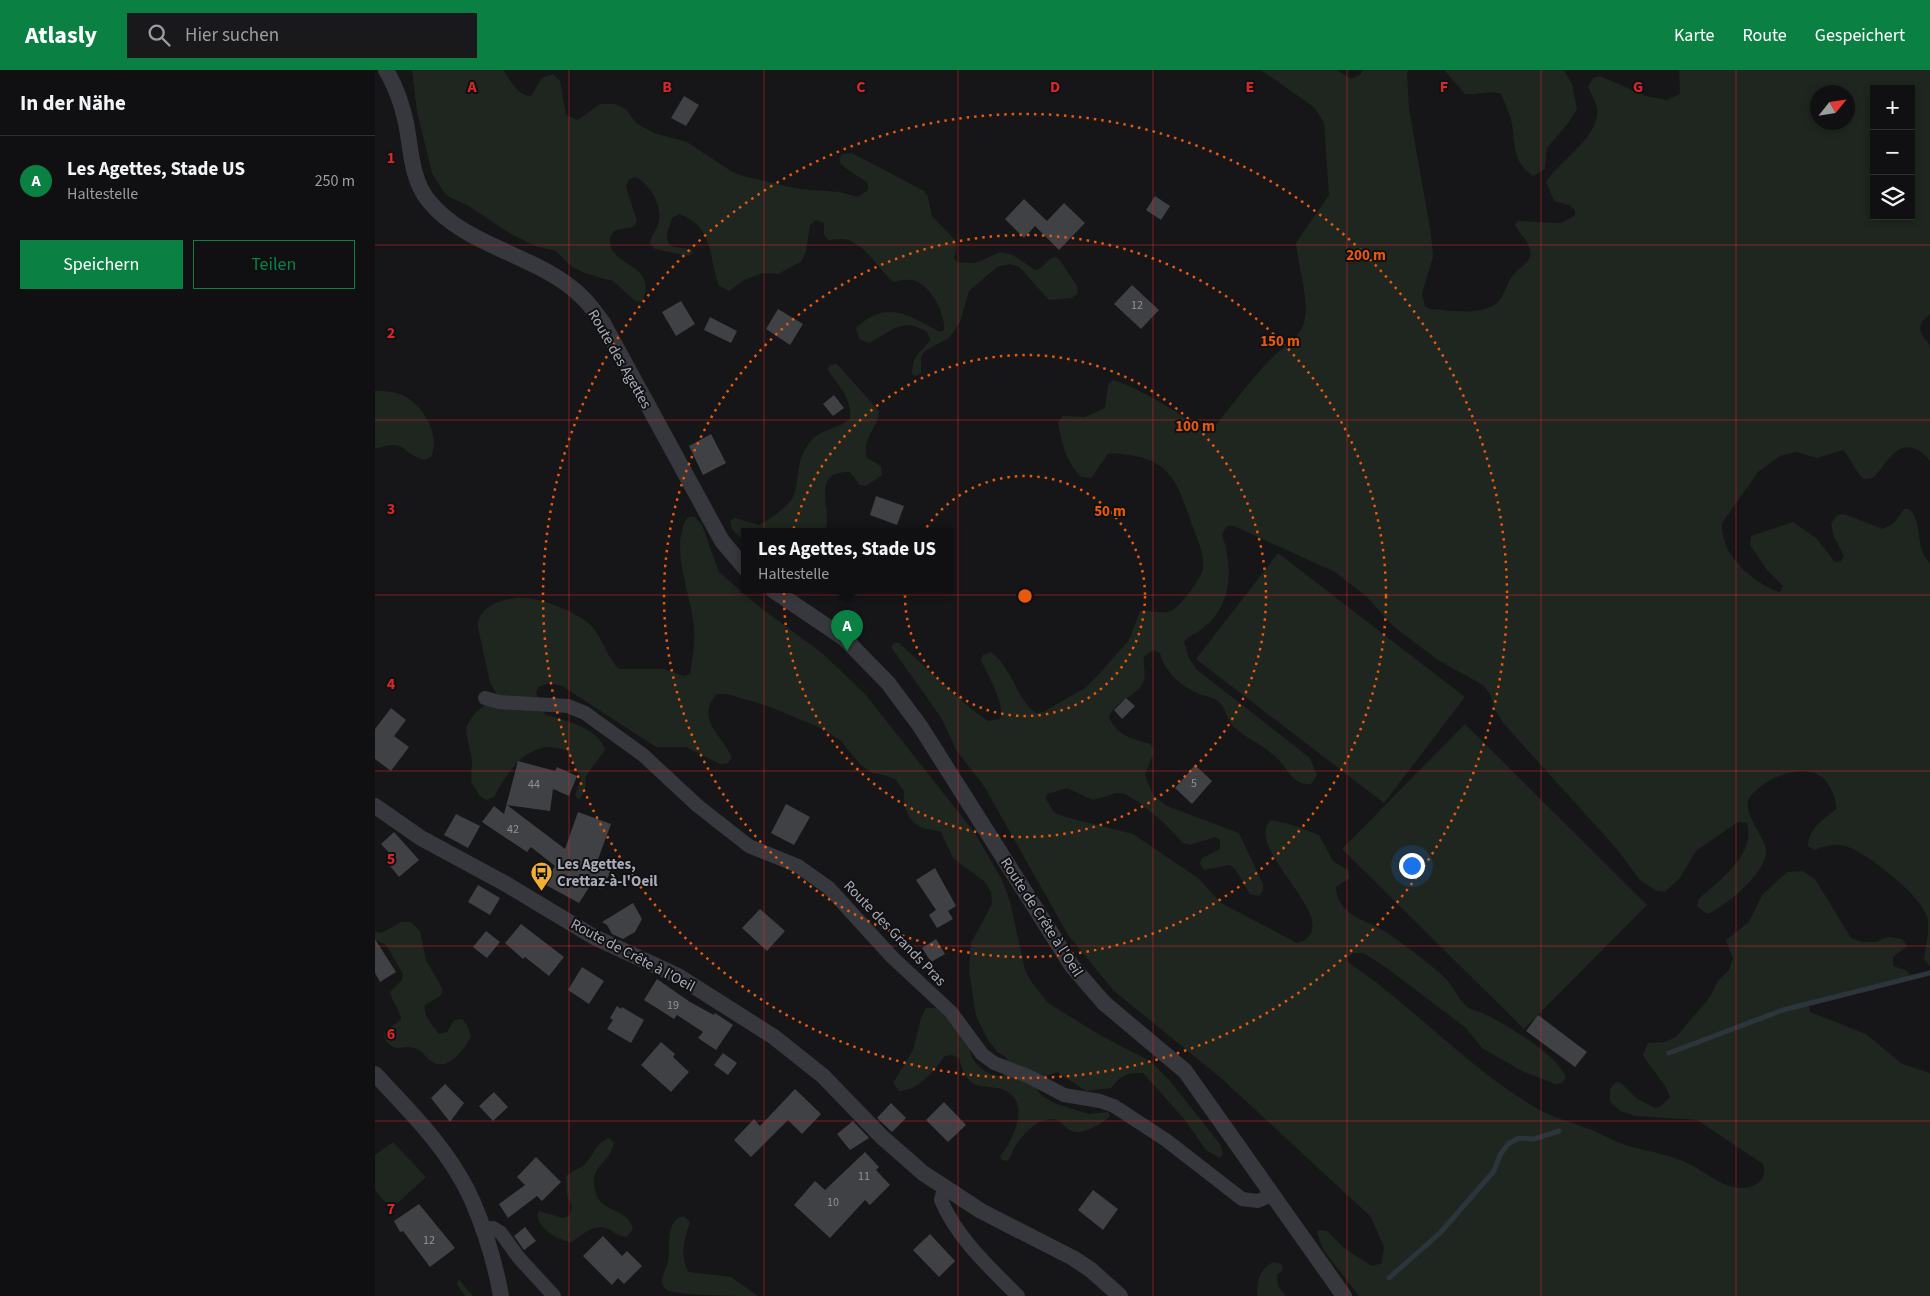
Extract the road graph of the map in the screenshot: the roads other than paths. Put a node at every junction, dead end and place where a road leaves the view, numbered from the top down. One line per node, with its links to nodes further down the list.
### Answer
1 (386, 70): 2 (street, Route des Agettes)
2 (741, 563)
3 (777, 593): 8 (street, Route de Crête à l'Oeil)
4 (485, 698): 8 (street, Route des Grands Pras)
5 (375, 806): 7 (street, Route de Crête à l'Oeil)
6 (375, 1074): 9 (street)
7 (944, 1188): 12 (street); 13 (street, Route de Crête à l'Oeil)
8 (1273, 1194): 14 (street, Route de Crête à l'Oeil)
9 (482, 1229): 10 (street); 11 (street)
10 (502, 1291)
11 (554, 1296)
12 (1017, 1296)
13 (1120, 1296)
14 (1345, 1296)

